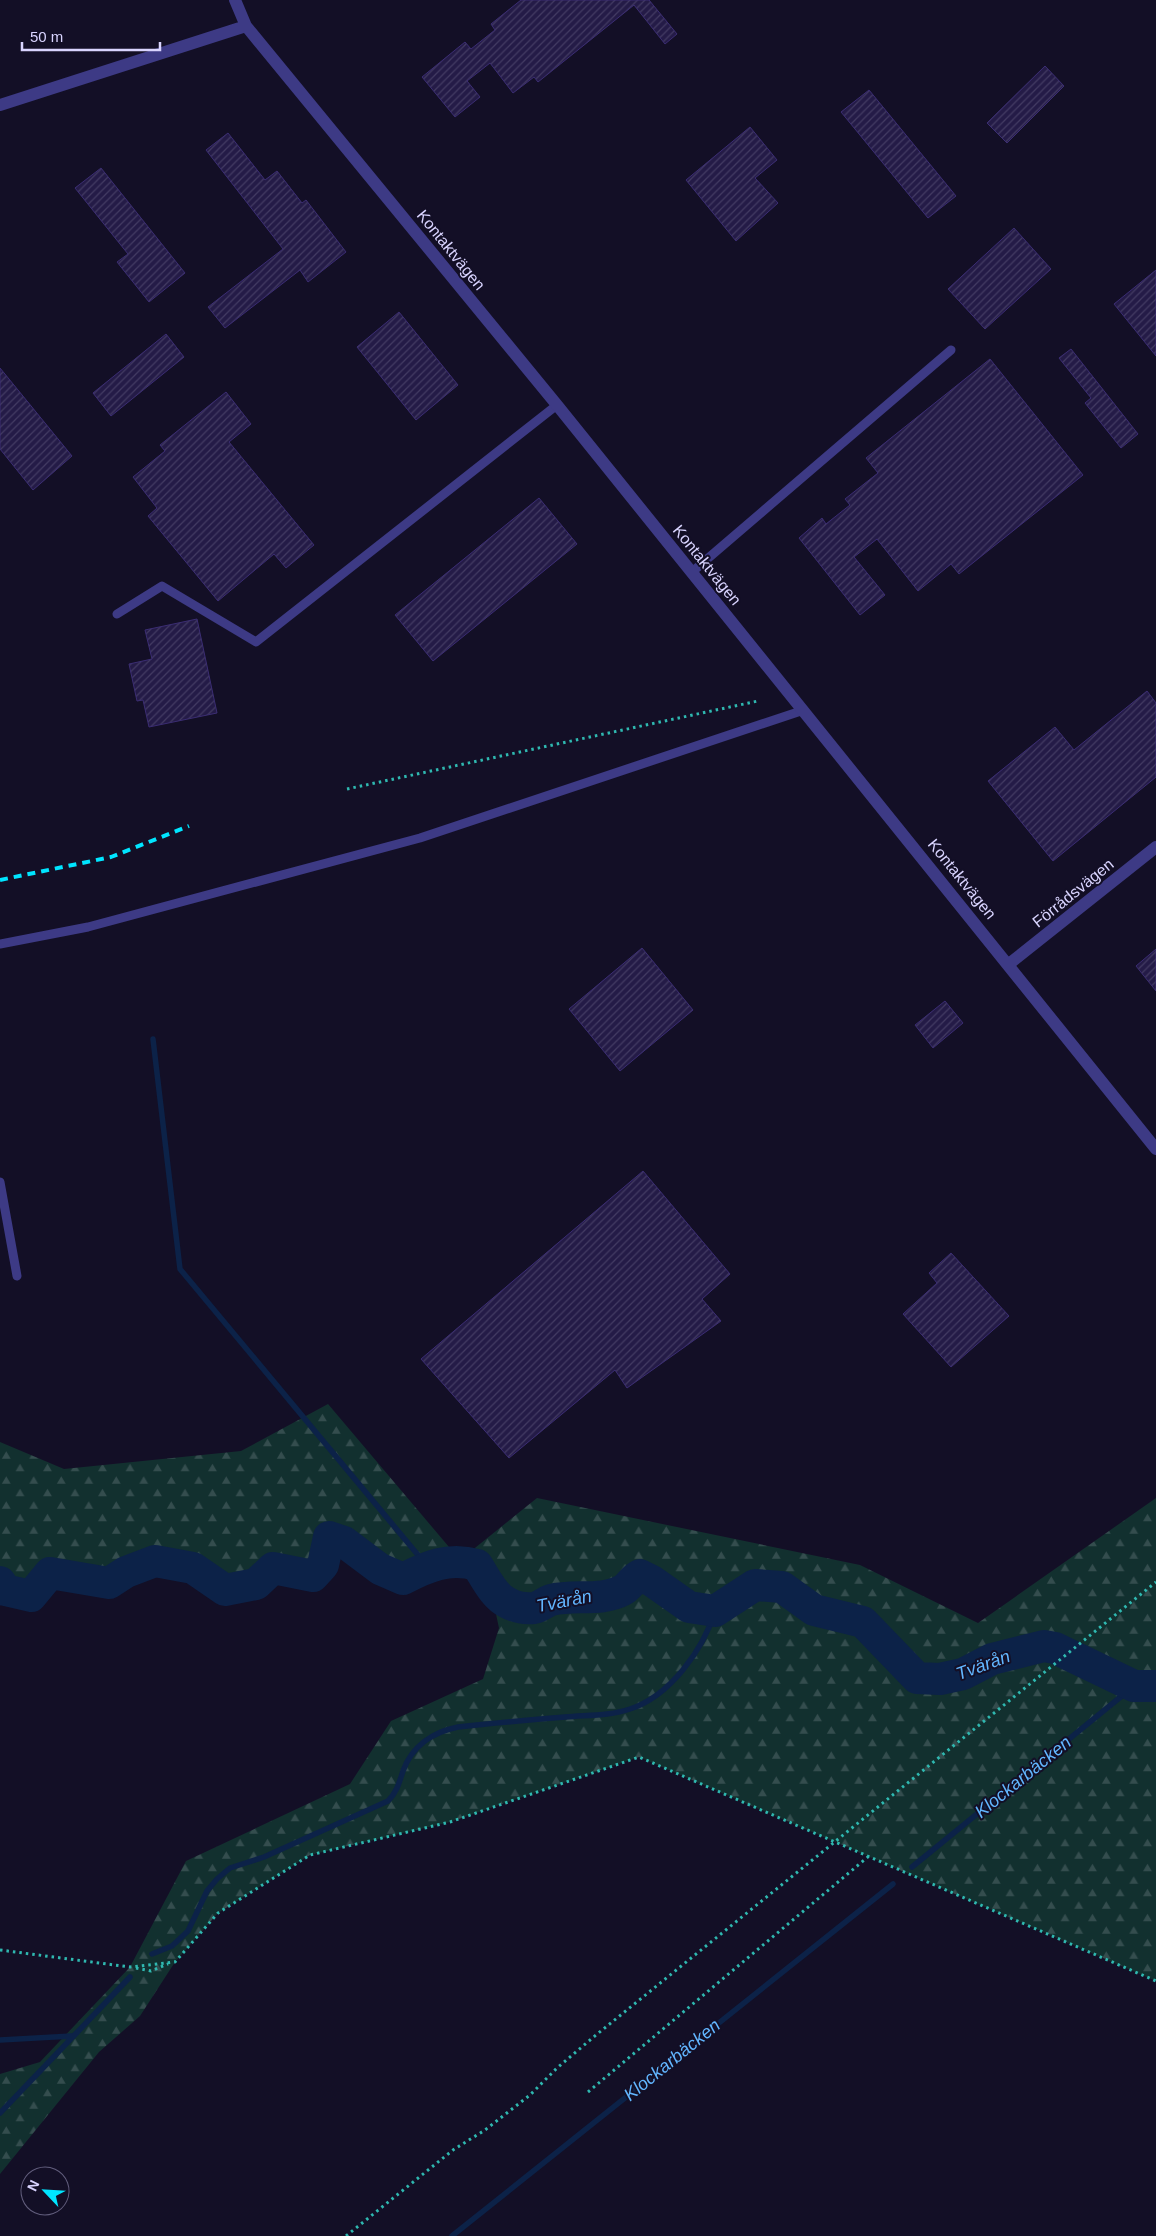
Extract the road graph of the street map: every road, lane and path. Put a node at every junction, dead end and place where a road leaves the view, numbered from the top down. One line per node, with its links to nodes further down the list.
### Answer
1 (235, 0): 2 (street, Kontaktvägen)
2 (246, 26): 3 (street); 5 (street, Kontaktvägen)
3 (0, 105)
4 (951, 350): 6 (lane)
5 (558, 405): 6 (street, Kontaktvägen); 7 (lane)
6 (692, 572): 9 (street, Kontaktvägen)
7 (117, 614)
8 (758, 701): 10 (path)
9 (804, 710): 12 (lane); 13 (street, Kontaktvägen)
10 (347, 788)
11 (1156, 847): 13 (street, Förrådsvägen)
12 (0, 944)
13 (1010, 964): 14 (street, Kontaktvägen)
14 (1156, 1149)
15 (0, 1182): 16 (lane)
16 (16, 1276)
17 (1156, 1582): 18 (path)
18 (834, 1840): 19 (path); 20 (path); 23 (path)
19 (869, 1856): 21 (path); 22 (path)
20 (0, 1950)
21 (1156, 1981)
22 (588, 2092)
23 (346, 2236)

